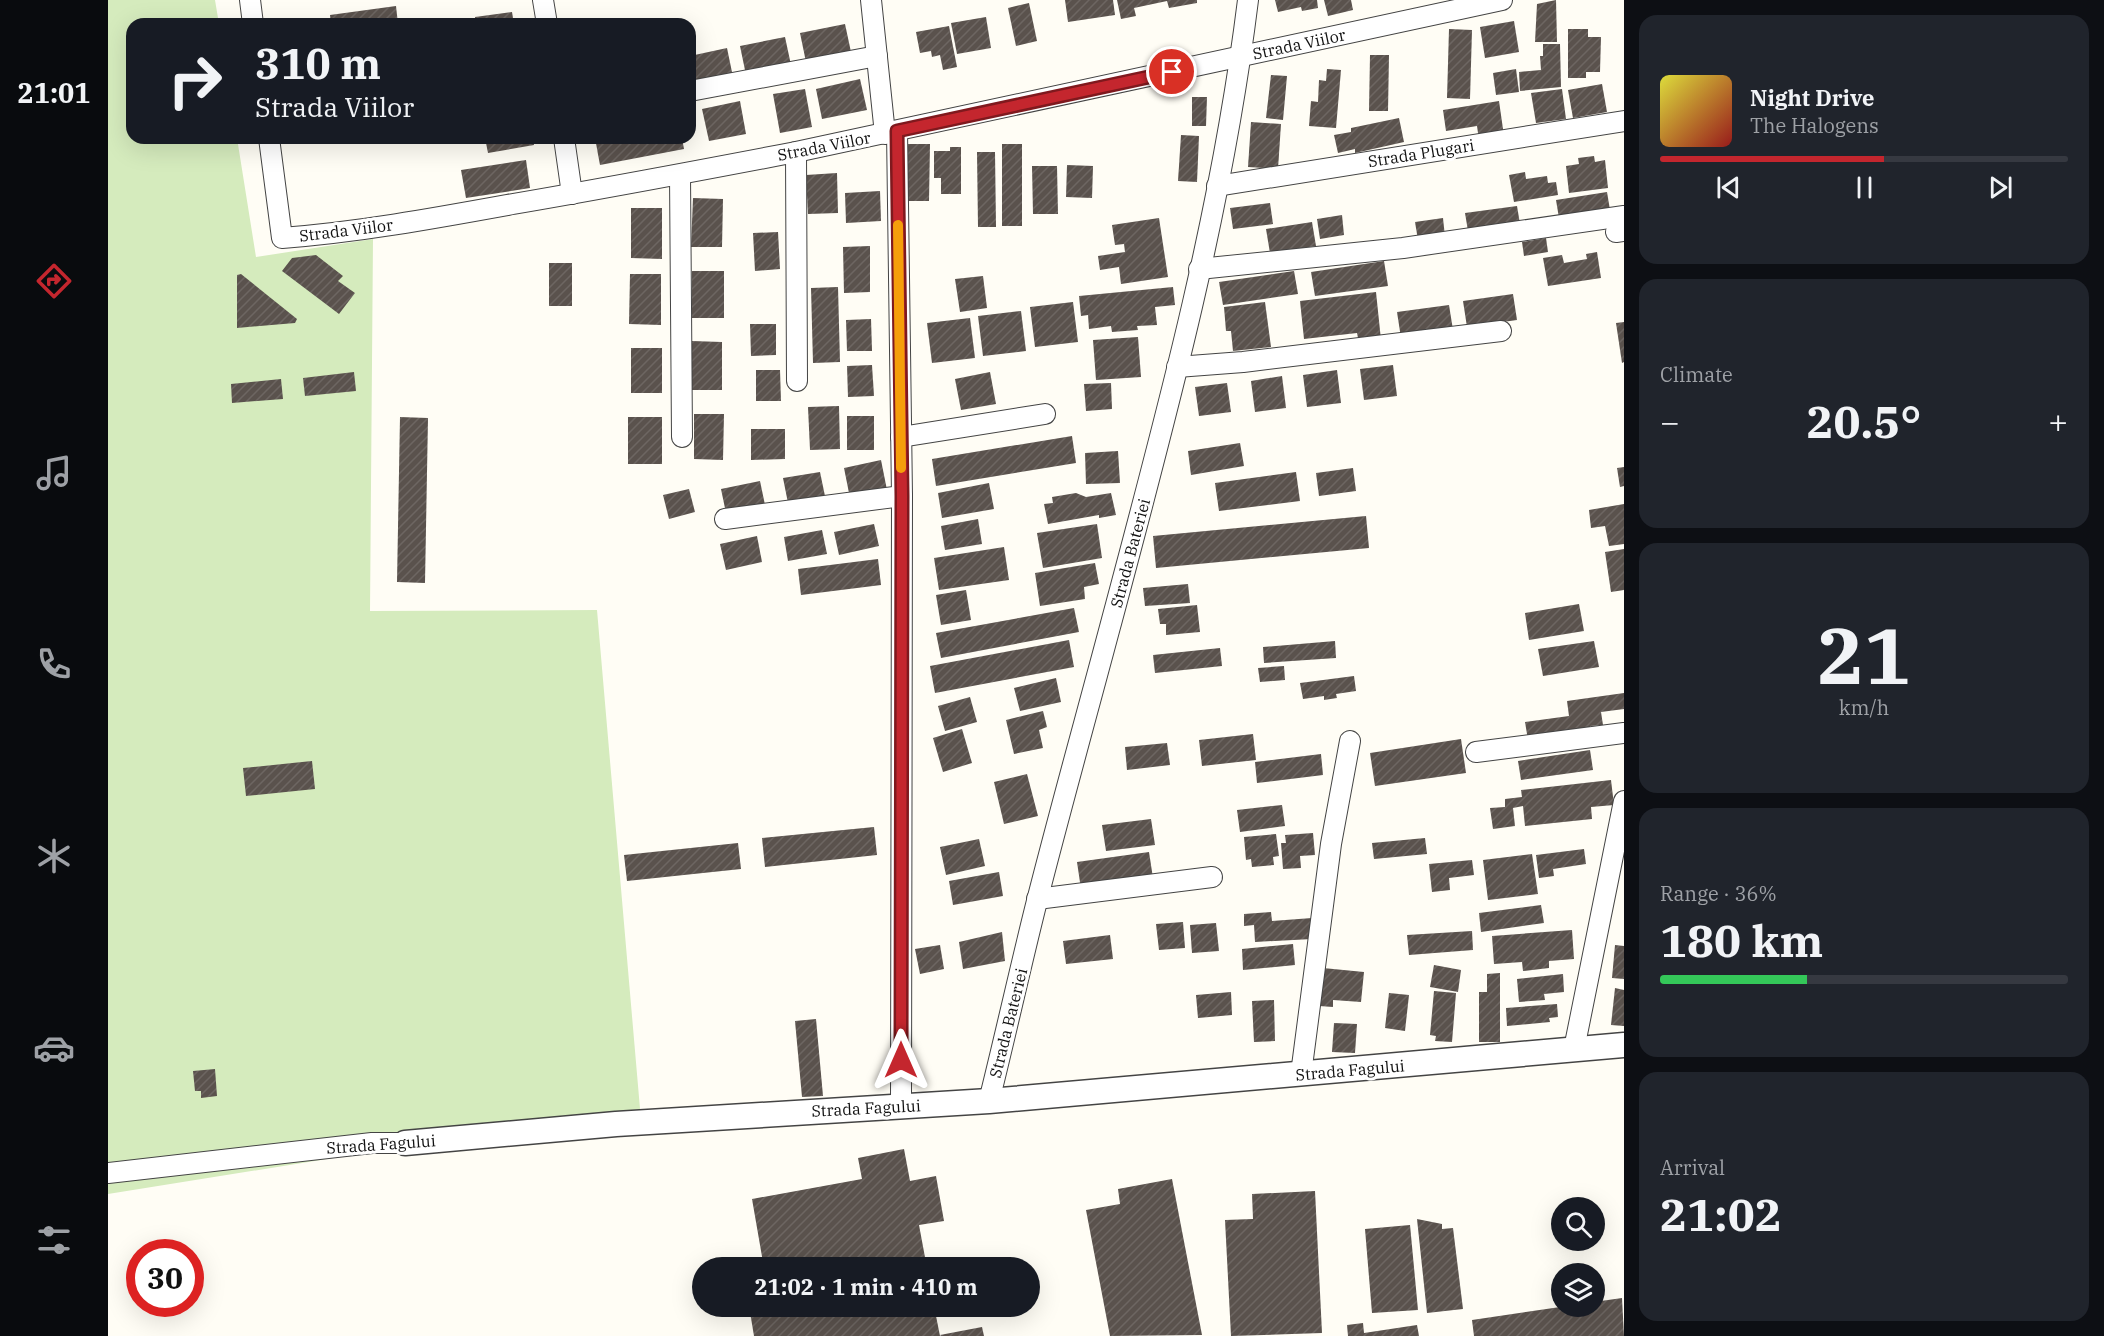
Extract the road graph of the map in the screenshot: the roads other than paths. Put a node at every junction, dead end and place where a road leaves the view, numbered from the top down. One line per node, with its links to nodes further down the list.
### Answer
1 (250, 0): 6 (street)
2 (543, 0): 7 (street)
3 (871, 0): 8 (street)
4 (1248, 0): 9 (street, Strada Bateriei)
5 (1502, 0): 9 (street, Strada Viilor)
6 (252, 18)
7 (546, 18)
8 (876, 56): 10 (street); 12 (street)
9 (1241, 57): 12 (street, Strada Viilor); 17 (street, Strada Bateriei)
10 (696, 90)
11 (1624, 121): 17 (street, Strada Plugari)
12 (891, 133): 15 (street, Strada Viilor); 26 (street)
13 (270, 144): 18 (street, Strada Viilor)
14 (565, 144): 18 (street)
15 (796, 152): 16 (street, Strada Viilor); 23 (street)
16 (680, 175): 18 (street, Strada Viilor); 25 (street)
17 (1217, 186): 20 (street, Strada Bateriei)
18 (572, 194)
19 (1621, 226): 20 (street)
20 (1199, 268): 22 (street, Strada Bateriei)
21 (1502, 331): 22 (street)
22 (1177, 368): 36 (street, Strada Bateriei)
23 (797, 381)
24 (1045, 414): 26 (street)
25 (682, 437)
26 (901, 437): 27 (street)
27 (902, 496): 28 (street); 41 (street)
28 (725, 519)
29 (1624, 733): 31 (street)
30 (1350, 741): 39 (street)
31 (1476, 752)
32 (1624, 801): 35 (street)
33 (1212, 877): 36 (street)
34 (1624, 896): 35 (street)
35 (1604, 898): 38 (street)
36 (1038, 899): 40 (street, Strada Bateriei)
37 (1624, 1045): 38 (street, Strada Fagului)
38 (1574, 1049): 39 (street, Strada Fagului)
39 (1301, 1074): 40 (street, Strada Fagului)
40 (989, 1101): 41 (street, Strada Fagului)
41 (901, 1106): 42 (street, Strada Fagului)
42 (405, 1143): 43 (street, Strada Fagului)
43 (108, 1173)

